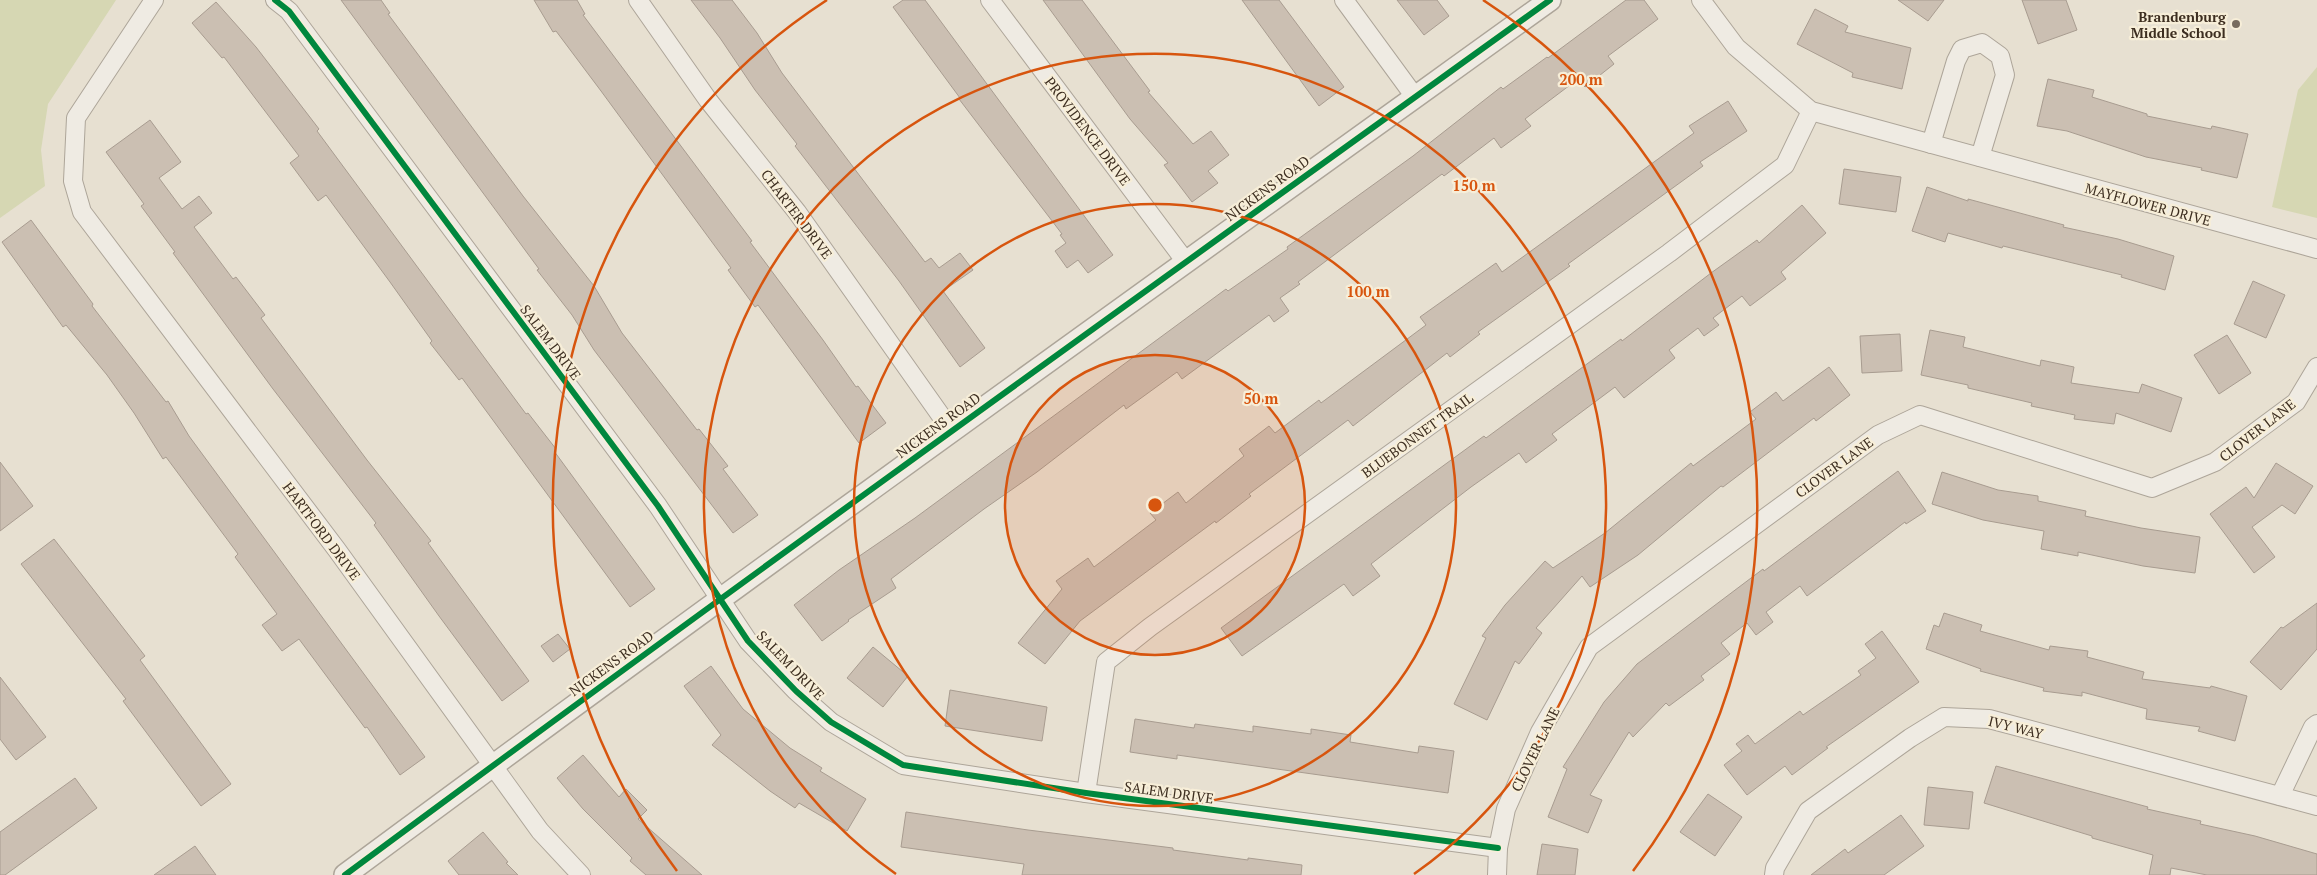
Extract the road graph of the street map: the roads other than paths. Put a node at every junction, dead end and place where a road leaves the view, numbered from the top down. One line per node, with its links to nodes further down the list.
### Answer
1 (154, 0): 18 (street, HARTFORD DRIVE)
2 (276, 0): 16 (street, SALEM DRIVE)
3 (638, 0): 15 (street, CHARTER DRIVE)
4 (990, 0): 13 (street, PROVIDENCE DRIVE)
5 (1344, 0): 8 (street)
6 (1550, 0): 8 (street, NICKENS ROAD)
7 (1701, 0): 9 (street, MAYFLOWER DRIVE)
8 (1415, 97): 13 (street, NICKENS ROAD)
9 (1811, 111): 10 (street, MAYFLOWER DRIVE); 19 (street, BLUEBONNET TRAIL)
10 (1931, 144): 11 (street, MAYFLOWER DRIVE); 11 (street)
11 (1980, 158): 12 (street, MAYFLOWER DRIVE)
12 (2317, 248)
13 (1186, 262): 15 (street, NICKENS ROAD)
14 (2317, 367): 22 (street, CLOVER LANE)
15 (952, 430): 16 (street, NICKENS ROAD)
16 (722, 598): 18 (street, NICKENS ROAD); 19 (street, SALEM DRIVE)
17 (2317, 724): 20 (street)
18 (493, 765): 23 (street, NICKENS ROAD); 24 (street, HARTFORD DRIVE)
19 (1086, 793): 22 (street, SALEM DRIVE)
20 (2280, 796): 21 (street, IVY WAY); 26 (street, IVY WAY)
21 (2317, 806)
22 (1498, 848): 25 (street, CLOVER LANE)
23 (345, 875)
24 (581, 875)
25 (1497, 875)
26 (1774, 875)

